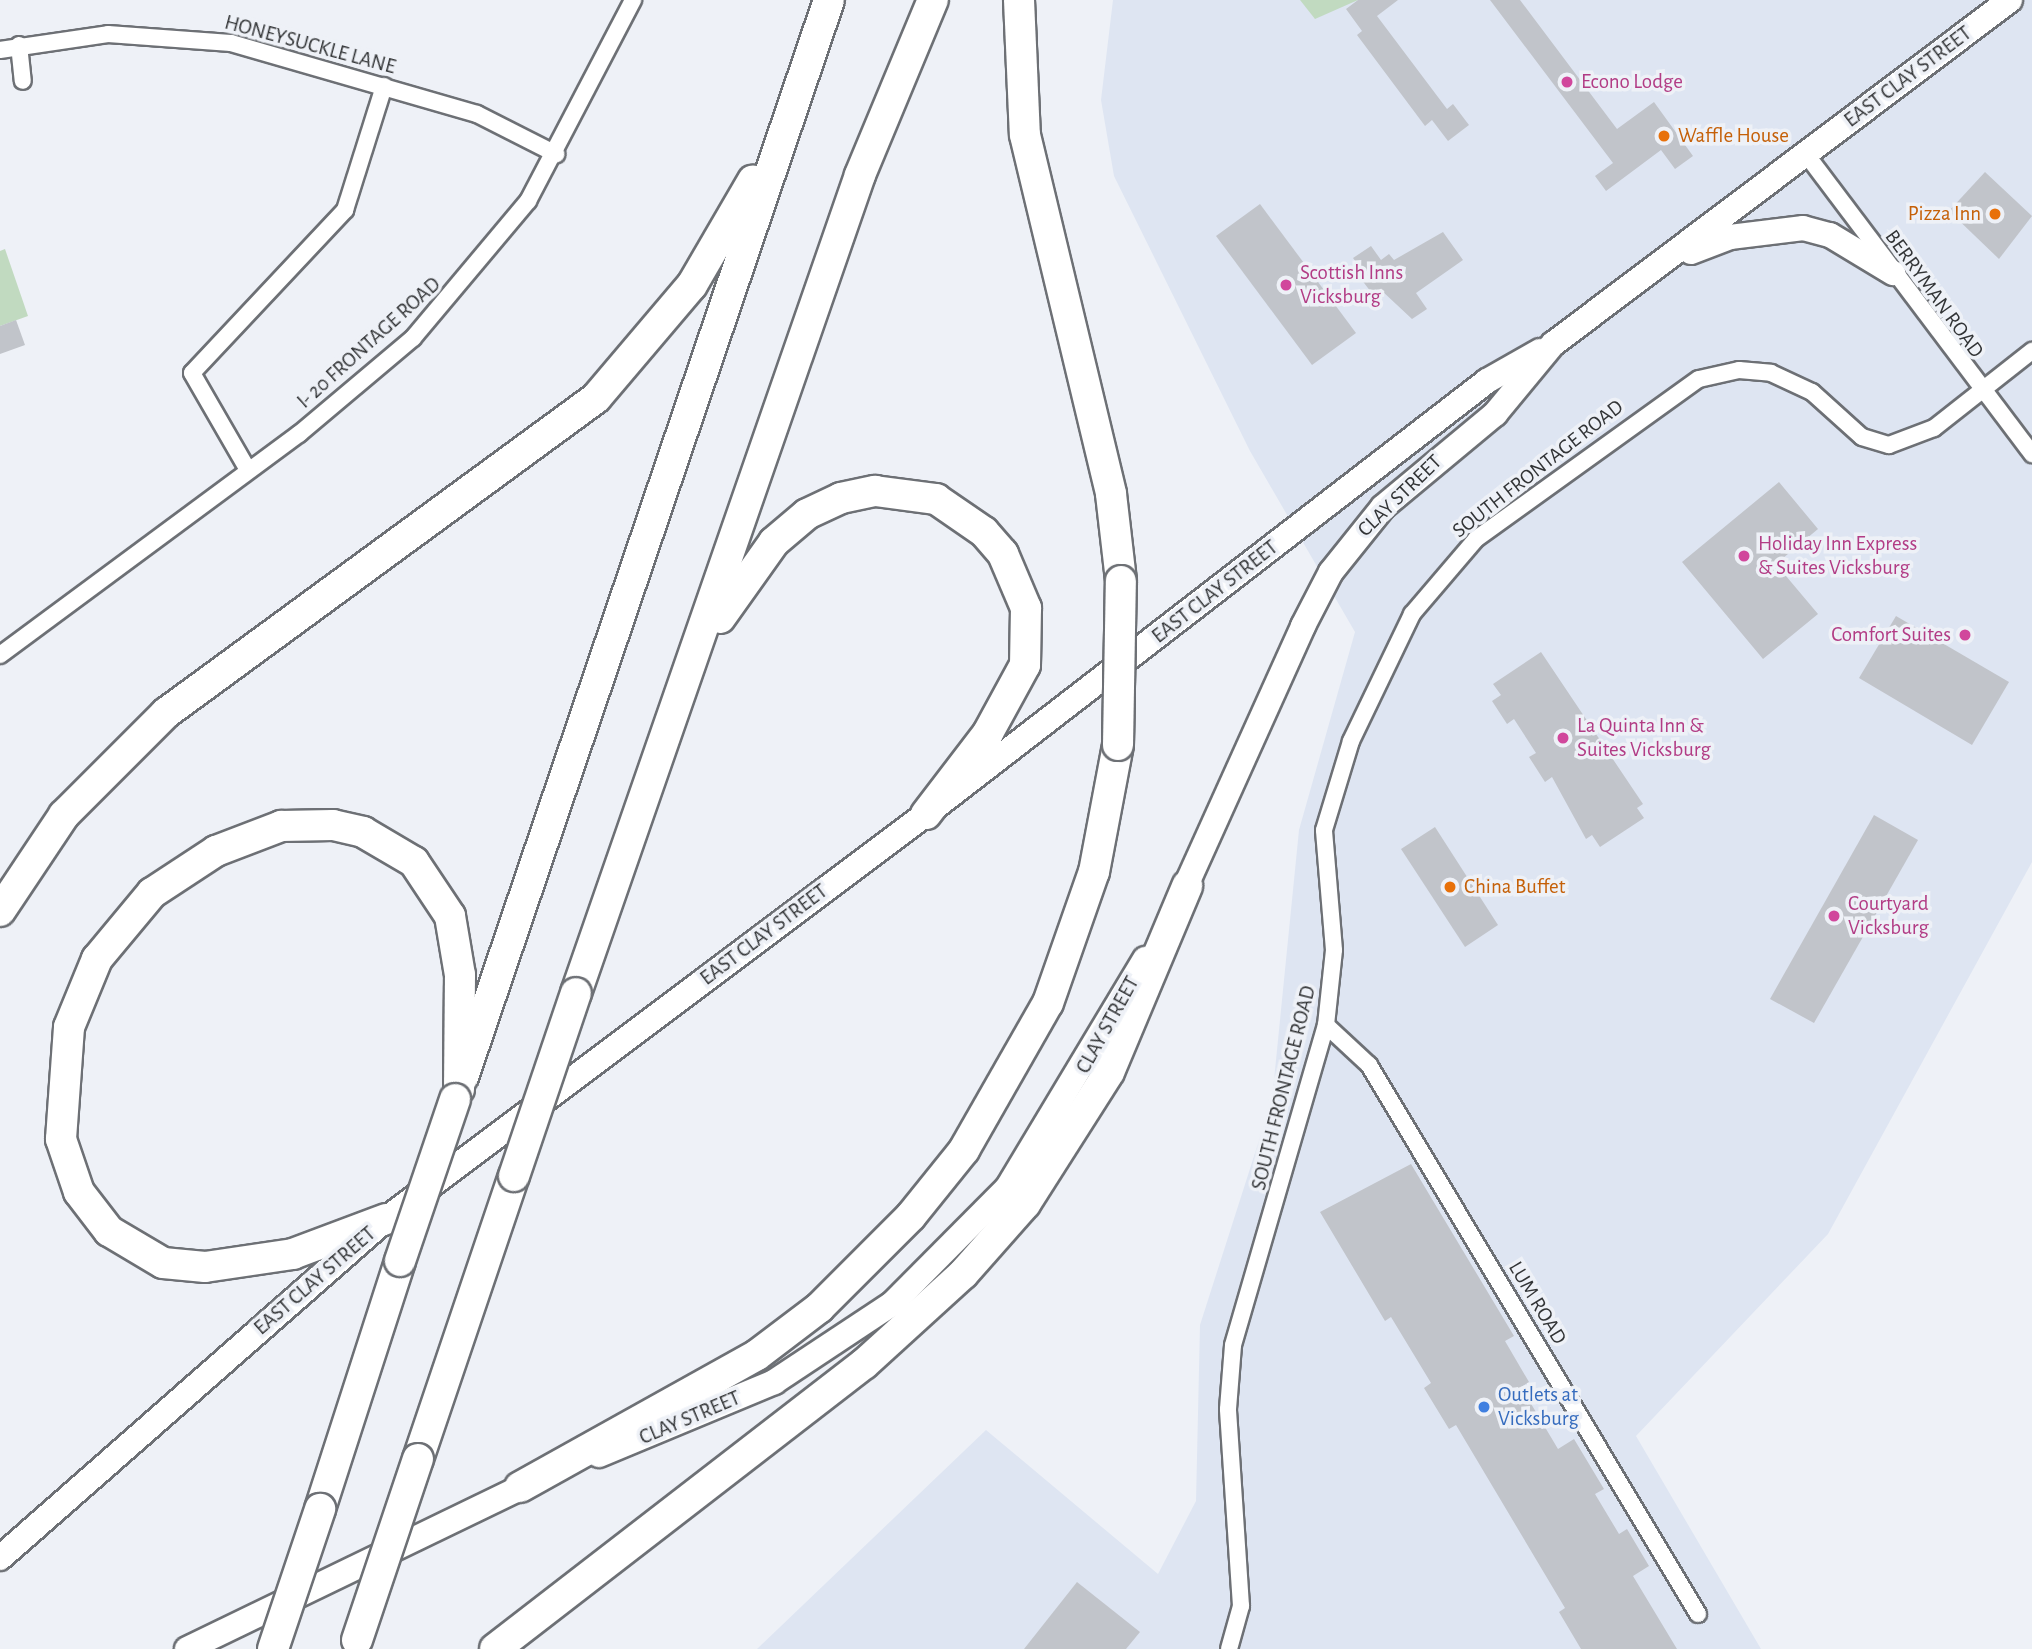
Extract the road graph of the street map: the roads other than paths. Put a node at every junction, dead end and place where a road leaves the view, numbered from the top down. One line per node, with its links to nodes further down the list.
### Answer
1 (633, 0): 11 (street, I- 20 FRONTAGE ROAD)
2 (829, 0): 10 (highway)
3 (933, 0): 21 (highway)
4 (1019, 0): 28 (highway, bridge)
5 (2010, 0): 12 (main road, EAST CLAY STREET)
6 (19, 45): 7 (street, HONEYSUCKLE LANE); 8 (street); 9 (street, HONEYSUCKLE LANE)
7 (0, 50)
8 (23, 81)
9 (384, 86): 11 (street, HONEYSUCKLE LANE); 19 (street)
10 (789, 116): 24 (highway); 26 (highway)
11 (556, 154): 19 (street, I- 20 FRONTAGE ROAD)
12 (1806, 154): 13 (main road, CLAY STREET); 14 (street, BERRYMAN ROAD)
13 (1664, 262): 14 (main road); 15 (main road, CLAY STREET)
14 (1893, 273): 17 (street, BERRYMAN ROAD)
15 (1553, 344): 22 (main road, EAST CLAY STREET); 23 (main road, CLAY STREET)
16 (2032, 351): 17 (street, SOUTH FRONTAGE ROAD)
17 (1978, 390): 18 (street, BERRYMAN ROAD); 25 (street, SOUTH FRONTAGE ROAD)
18 (2032, 454)
19 (248, 470): 20 (street, I- 20 FRONTAGE ROAD)
20 (0, 655)
21 (690, 665): 22 (highway); 31 (highway, bridge)
22 (926, 814): 27 (main road, EAST CLAY STREET)
23 (1187, 886): 28 (main road, CLAY STREET); 34 (highway)
24 (0, 911)
25 (1326, 1025): 30 (street, LUM ROAD); 35 (street, SOUTH FRONTAGE ROAD)
26 (457, 1094): 27 (highway); 33 (highway, bridge)
27 (386, 1219): 29 (main road, EAST CLAY STREET)
28 (520, 1487): 32 (main road, CLAY STREET)
29 (0, 1558)
30 (1698, 1614)
31 (356, 1644)
32 (187, 1649)
33 (273, 1649)
34 (495, 1649)
35 (1229, 1649)

